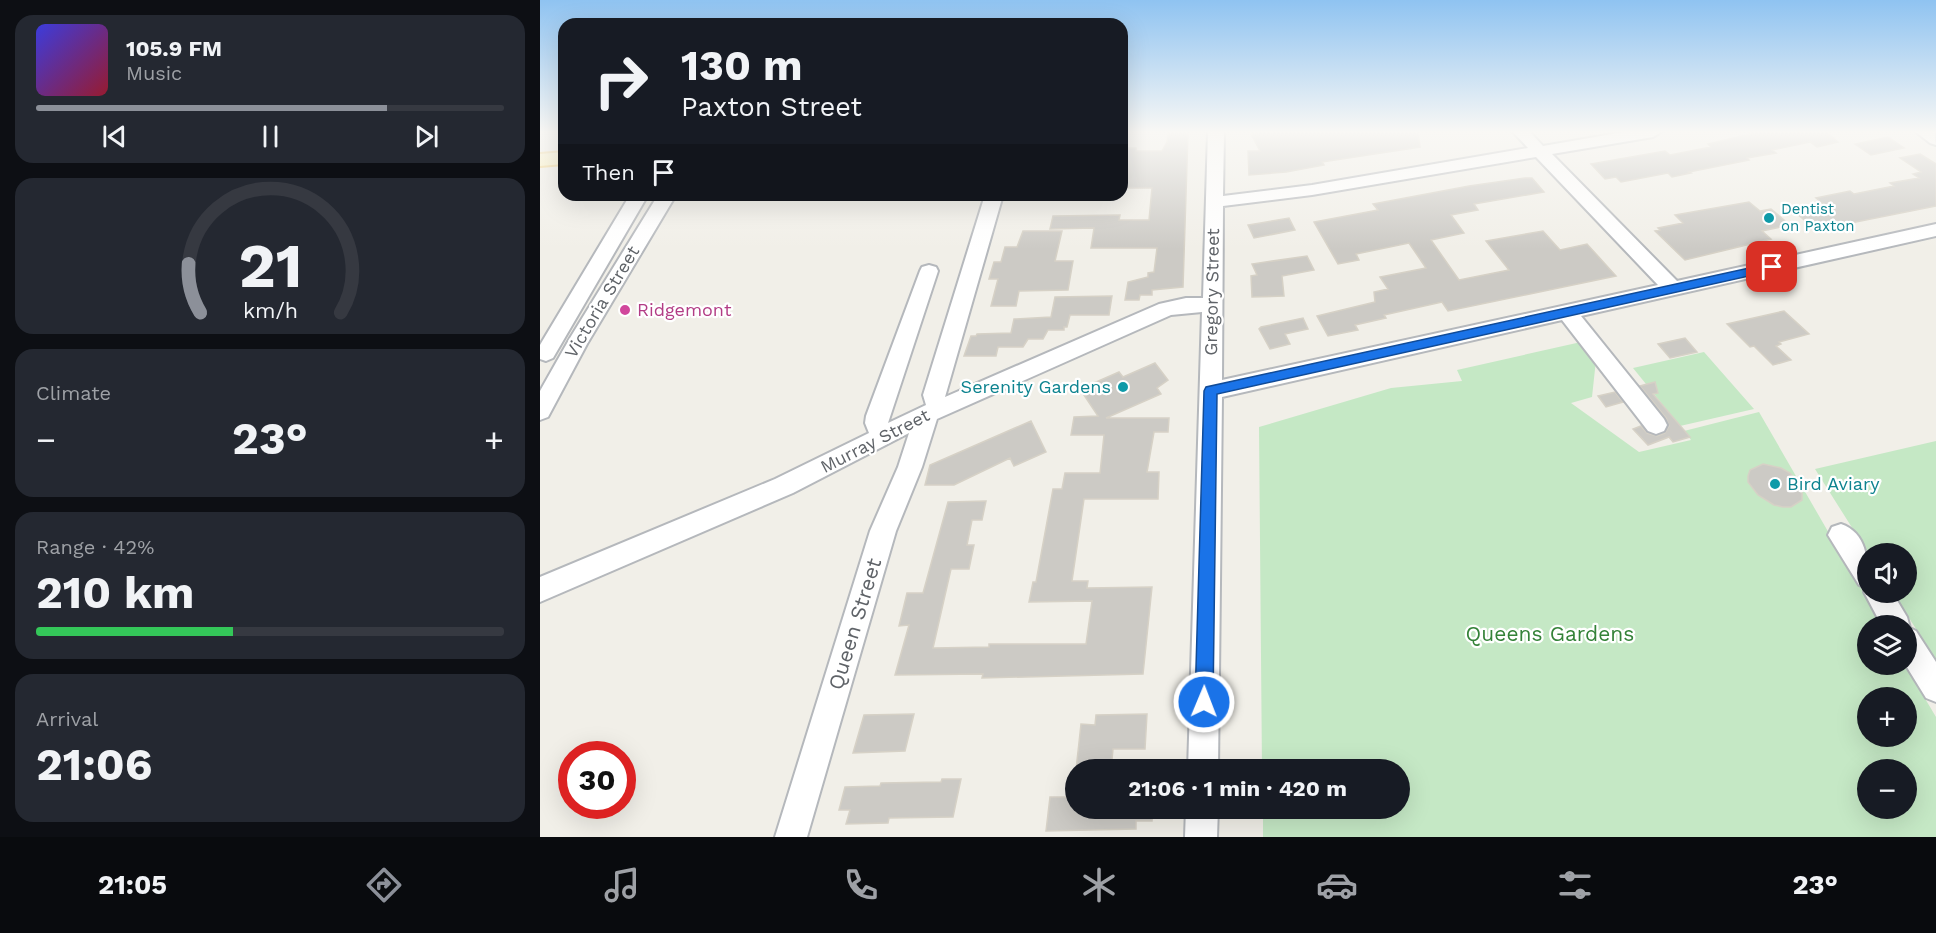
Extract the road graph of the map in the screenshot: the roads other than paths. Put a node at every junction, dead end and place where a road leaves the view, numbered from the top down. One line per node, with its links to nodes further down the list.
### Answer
1 (1214, 171): 7 (street, Gregory Street)
2 (1400, 171): 7 (street)
3 (1558, 171): 10 (street)
4 (635, 201): 14 (street)
5 (663, 201): 13 (street, Victoria Street)
6 (992, 201): 17 (street, Queen Street)
7 (1214, 202): 11 (street, Gregory Street)
8 (1936, 230): 10 (street)
9 (929, 272): 19 (street)
10 (1674, 289): 12 (street)
11 (1212, 305): 15 (street, Gregory Street); 17 (street, Murray Street)
12 (1566, 312): 15 (street); 18 (street)
13 (577, 343): 14 (street); 16 (street, Victoria Street)
14 (543, 353)
15 (1211, 391): 25 (street, Gregory Street)
16 (540, 411)
17 (933, 412): 19 (street, Murray Street); 27 (street, Queen Street)
18 (1656, 425)
19 (882, 436): 22 (street, Murray Street)
20 (1841, 535): 21 (street)
21 (1857, 560)
22 (540, 590)
23 (1917, 658): 24 (street)
24 (1936, 688)
25 (1203, 759)
26 (1202, 819): 28 (street)
27 (791, 837)
28 (1201, 837)

